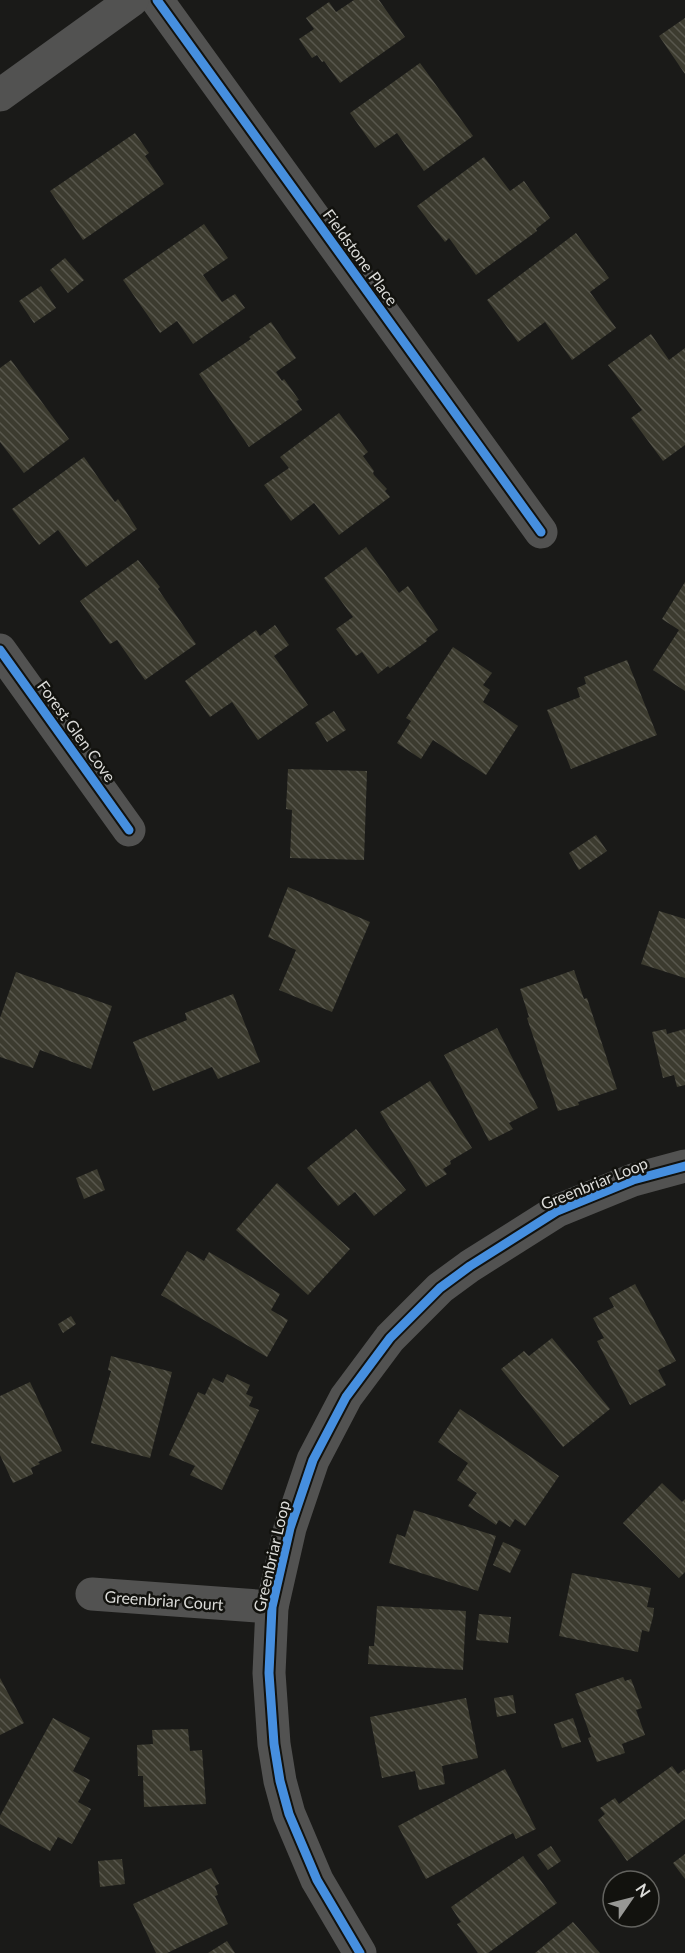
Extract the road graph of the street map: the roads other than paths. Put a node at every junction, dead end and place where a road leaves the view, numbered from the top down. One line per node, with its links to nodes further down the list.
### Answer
1 (132, 0): 3 (street)
2 (157, 0): 4 (street, Fieldstone Place)
3 (0, 95)
4 (541, 532)
5 (0, 650): 6 (street, Forest Glen Cove)
6 (129, 830)
7 (685, 1166): 9 (street, Greenbriar Loop)
8 (92, 1594): 9 (street, Greenbriar Court)
9 (272, 1608): 10 (street, Greenbriar Loop)
10 (360, 1953)

